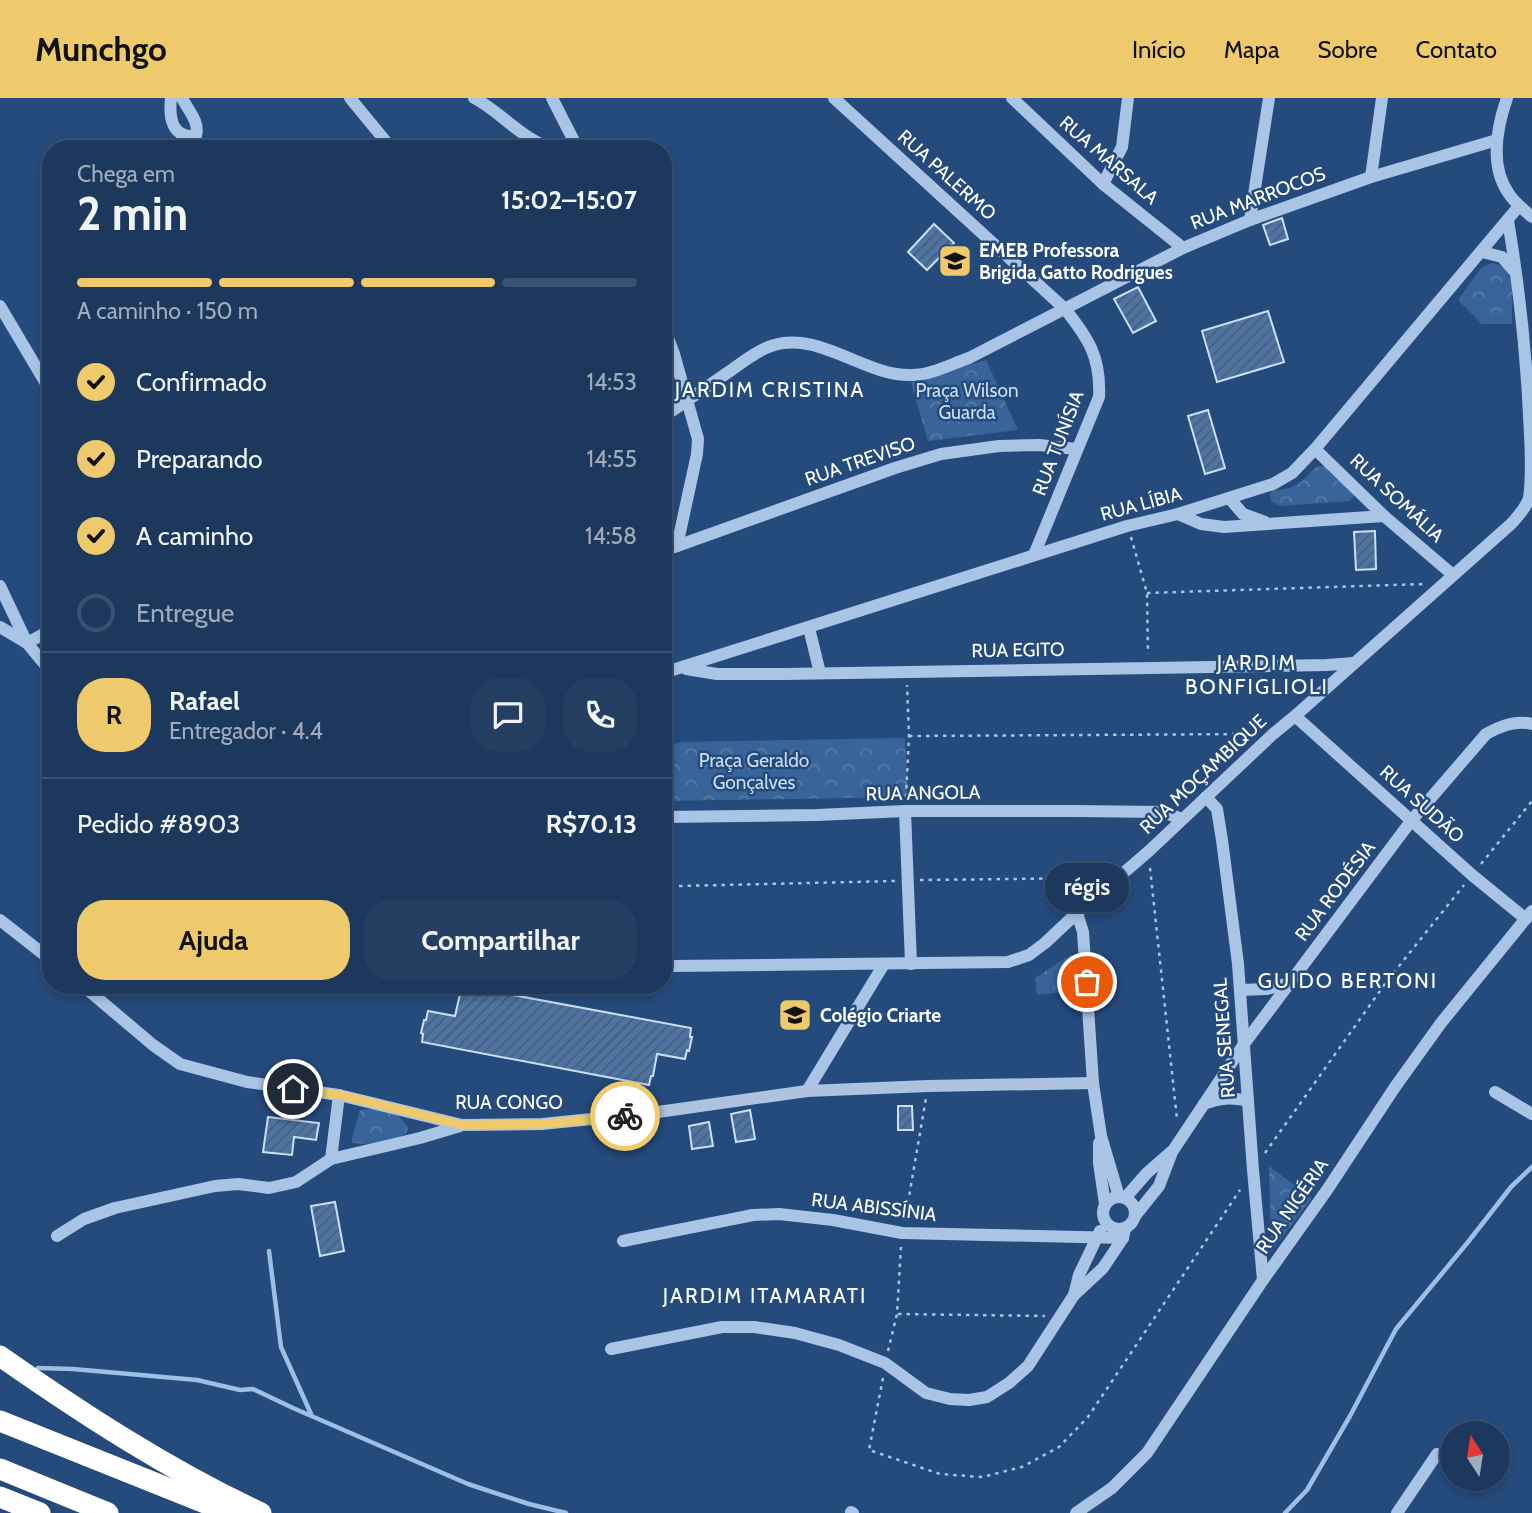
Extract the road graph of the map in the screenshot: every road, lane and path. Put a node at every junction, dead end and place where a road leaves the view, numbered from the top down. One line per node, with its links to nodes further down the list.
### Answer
1 (171, 98): 12 (street)
2 (182, 98): 12 (street)
3 (350, 98): 14 (street)
4 (474, 98): 15 (street)
5 (552, 98): 16 (street)
6 (834, 98): 28 (street, RUA PALERMO)
7 (1012, 98): 19 (street, RUA MARSALA)
8 (1128, 98): 19 (street)
9 (1269, 98): 22 (street)
10 (1382, 98): 18 (street)
11 (1507, 98): 17 (street)
12 (182, 135): 13 (street)
13 (182, 140)
14 (385, 140)
15 (535, 140)
16 (573, 140)
17 (1497, 140): 18 (street, RUA MARROCOS); 20 (street)
18 (1371, 177): 22 (street, RUA MARROCOS)
19 (1103, 184): 24 (street, RUA MARSALA)
20 (1520, 206): 21 (street); 23 (street, RUA LÍBIA)
21 (1532, 218)
22 (1250, 220): 24 (street, RUA MARROCOS)
23 (1508, 221): 25 (street, RUA LÍBIA); 26 (street, RUA MOÇAMBIQUE)
24 (1183, 248): 28 (street, RUA MARROCOS)
25 (1482, 252): 26 (street); 35 (street, RUA LÍBIA)
26 (1517, 276): 33 (street, RUA MOÇAMBIQUE)
27 (0, 306): 30 (street)
28 (1065, 309): 31 (street, RUA MARROCOS); 34 (street, RUA TUNÍSIA)
29 (672, 349): 31 (street)
30 (42, 377)
31 (687, 400): 32 (street, RUA MARROCOS); 41 (street)
32 (672, 411)
33 (1531, 416): 44 (street, RUA MOÇAMBIQUE)
34 (1077, 449): 41 (street, RUA TREVISO); 43 (street, RUA TUNÍSIA)
35 (1315, 449): 36 (street, RUA LÍBIA); 38 (street, RUA SOMÁLIA)
36 (1230, 499): 37 (street, RUA LÍBIA); 39 (street)
37 (1178, 514): 39 (street); 40 (street, RUA LÍBIA)
38 (1384, 516): 39 (street); 44 (street, RUA SOMÁLIA)
39 (1272, 525)
40 (1127, 526): 43 (street, RUA LÍBIA); 46 (path)
41 (677, 546): 42 (street, RUA TREVISO)
42 (672, 548)
43 (1034, 555): 48 (street, RUA LÍBIA)
44 (1448, 579): 46 (path); 52 (street, RUA MOÇAMBIQUE)
45 (0, 586): 50 (street)
46 (1147, 593): 54 (path)
47 (0, 627): 50 (street)
48 (809, 628): 53 (street, RUA LÍBIA); 57 (street)
49 (42, 635): 50 (street)
50 (27, 643): 51 (street)
51 (42, 661)
52 (1354, 663): 54 (street, RUA EGITO); 58 (street, RUA MOÇAMBIQUE)
53 (682, 668): 55 (street, RUA LÍBIA); 57 (street, RUA EGITO)
54 (1149, 668): 56 (street, RUA EGITO)
55 (672, 671)
56 (906, 671): 57 (street, RUA EGITO); 61 (path)
57 (820, 673)
58 (1295, 716): 60 (street, RUA MOÇAMBIQUE); 67 (street, RUA SUDÃO)
59 (1532, 724): 67 (street, RUA RODÉSIA)
60 (1273, 734): 61 (path); 62 (street, RUA MOÇAMBIQUE)
61 (909, 736): 64 (path)
62 (1206, 797): 66 (street, RUA MOÇAMBIQUE); 78 (street, RUA SENEGAL)
63 (1532, 801): 69 (path)
64 (905, 811): 65 (street, RUA ANGOLA); 66 (street, RUA ANGOLA); 75 (street)
65 (672, 817)
66 (1182, 819): 68 (street, RUA MOÇAMBIQUE)
67 (1411, 821): 69 (street, RUA SUDÃO); 77 (street, RUA RODÉSIA)
68 (1149, 851): 70 (street, RUA MOÇAMBIQUE); 91 (path)
69 (1472, 875): 71 (street, RUA SUDÃO); 93 (path)
70 (1077, 913): 75 (street, RUA MOÇAMBIQUE); 81 (street)
71 (1529, 915): 103 (street, RUA NIGÉRIA)
72 (0, 920): 73 (street)
73 (42, 953)
74 (884, 964): 75 (street, RUA MOÇAMBIQUE); 76 (street, RUA MOÇAMBIQUE); 83 (street)
75 (911, 964)
76 (673, 966)
77 (1289, 983): 78 (street); 80 (street, RUA RODÉSIA)
78 (1240, 990): 80 (street, RUA SENEGAL)
79 (93, 994): 85 (street, RUA CONGO)
80 (1244, 1044): 86 (street, RUA SENEGAL); 87 (street, RUA RODÉSIA)
81 (1093, 1083): 82 (street, RUA CONGO); 90 (street)
82 (928, 1086): 83 (street, RUA CONGO); 98 (path)
83 (807, 1091): 89 (street, RUA CONGO)
84 (1495, 1092): 88 (street)
85 (340, 1095): 89 (street, RUA CONGO); 92 (street)
86 (1248, 1101): 87 (street); 93 (street, RUA SENEGAL)
87 (1203, 1104): 91 (street, RUA RODÉSIA)
88 (1532, 1114)
89 (462, 1125): 92 (street)
90 (1101, 1136): 94 (street); 95 (street)
91 (1175, 1147): 94 (street, RUA RODÉSIA); 96 (street, RUA RODÉSIA)
92 (331, 1159): 100 (street)
93 (1253, 1170): 103 (street, RUA SENEGAL); 109 (path)
94 (1122, 1198): 95 (street); 96 (street)
95 (1105, 1204): 97 (street)
96 (1135, 1216): 99 (street)
97 (1104, 1220): 99 (street); 101 (street)
98 (902, 1233): 101 (street, RUA ABISSÍNIA); 102 (street, RUA ABISSÍNIA); 105 (path)
99 (1124, 1233): 101 (street, RUA ABISSÍNIA); 104 (street)
100 (57, 1236)
101 (1098, 1237): 104 (street)
102 (623, 1241)
103 (1264, 1280): 118 (street, RUA NIGÉRIA)
104 (1074, 1295): 106 (street)
105 (897, 1314): 106 (path); 109 (path)
106 (1059, 1316): 109 (street)
107 (611, 1349): 109 (street)
108 (0, 1356): 117 (highway)
109 (886, 1363)
110 (0, 1420): 116 (highway)
111 (1437, 1454): 119 (street)
112 (0, 1469): 115 (highway)
113 (0, 1497): 114 (highway)
114 (40, 1513)
115 (108, 1513)
116 (230, 1513)
117 (261, 1513)
118 (1076, 1513)
119 (1397, 1513)

